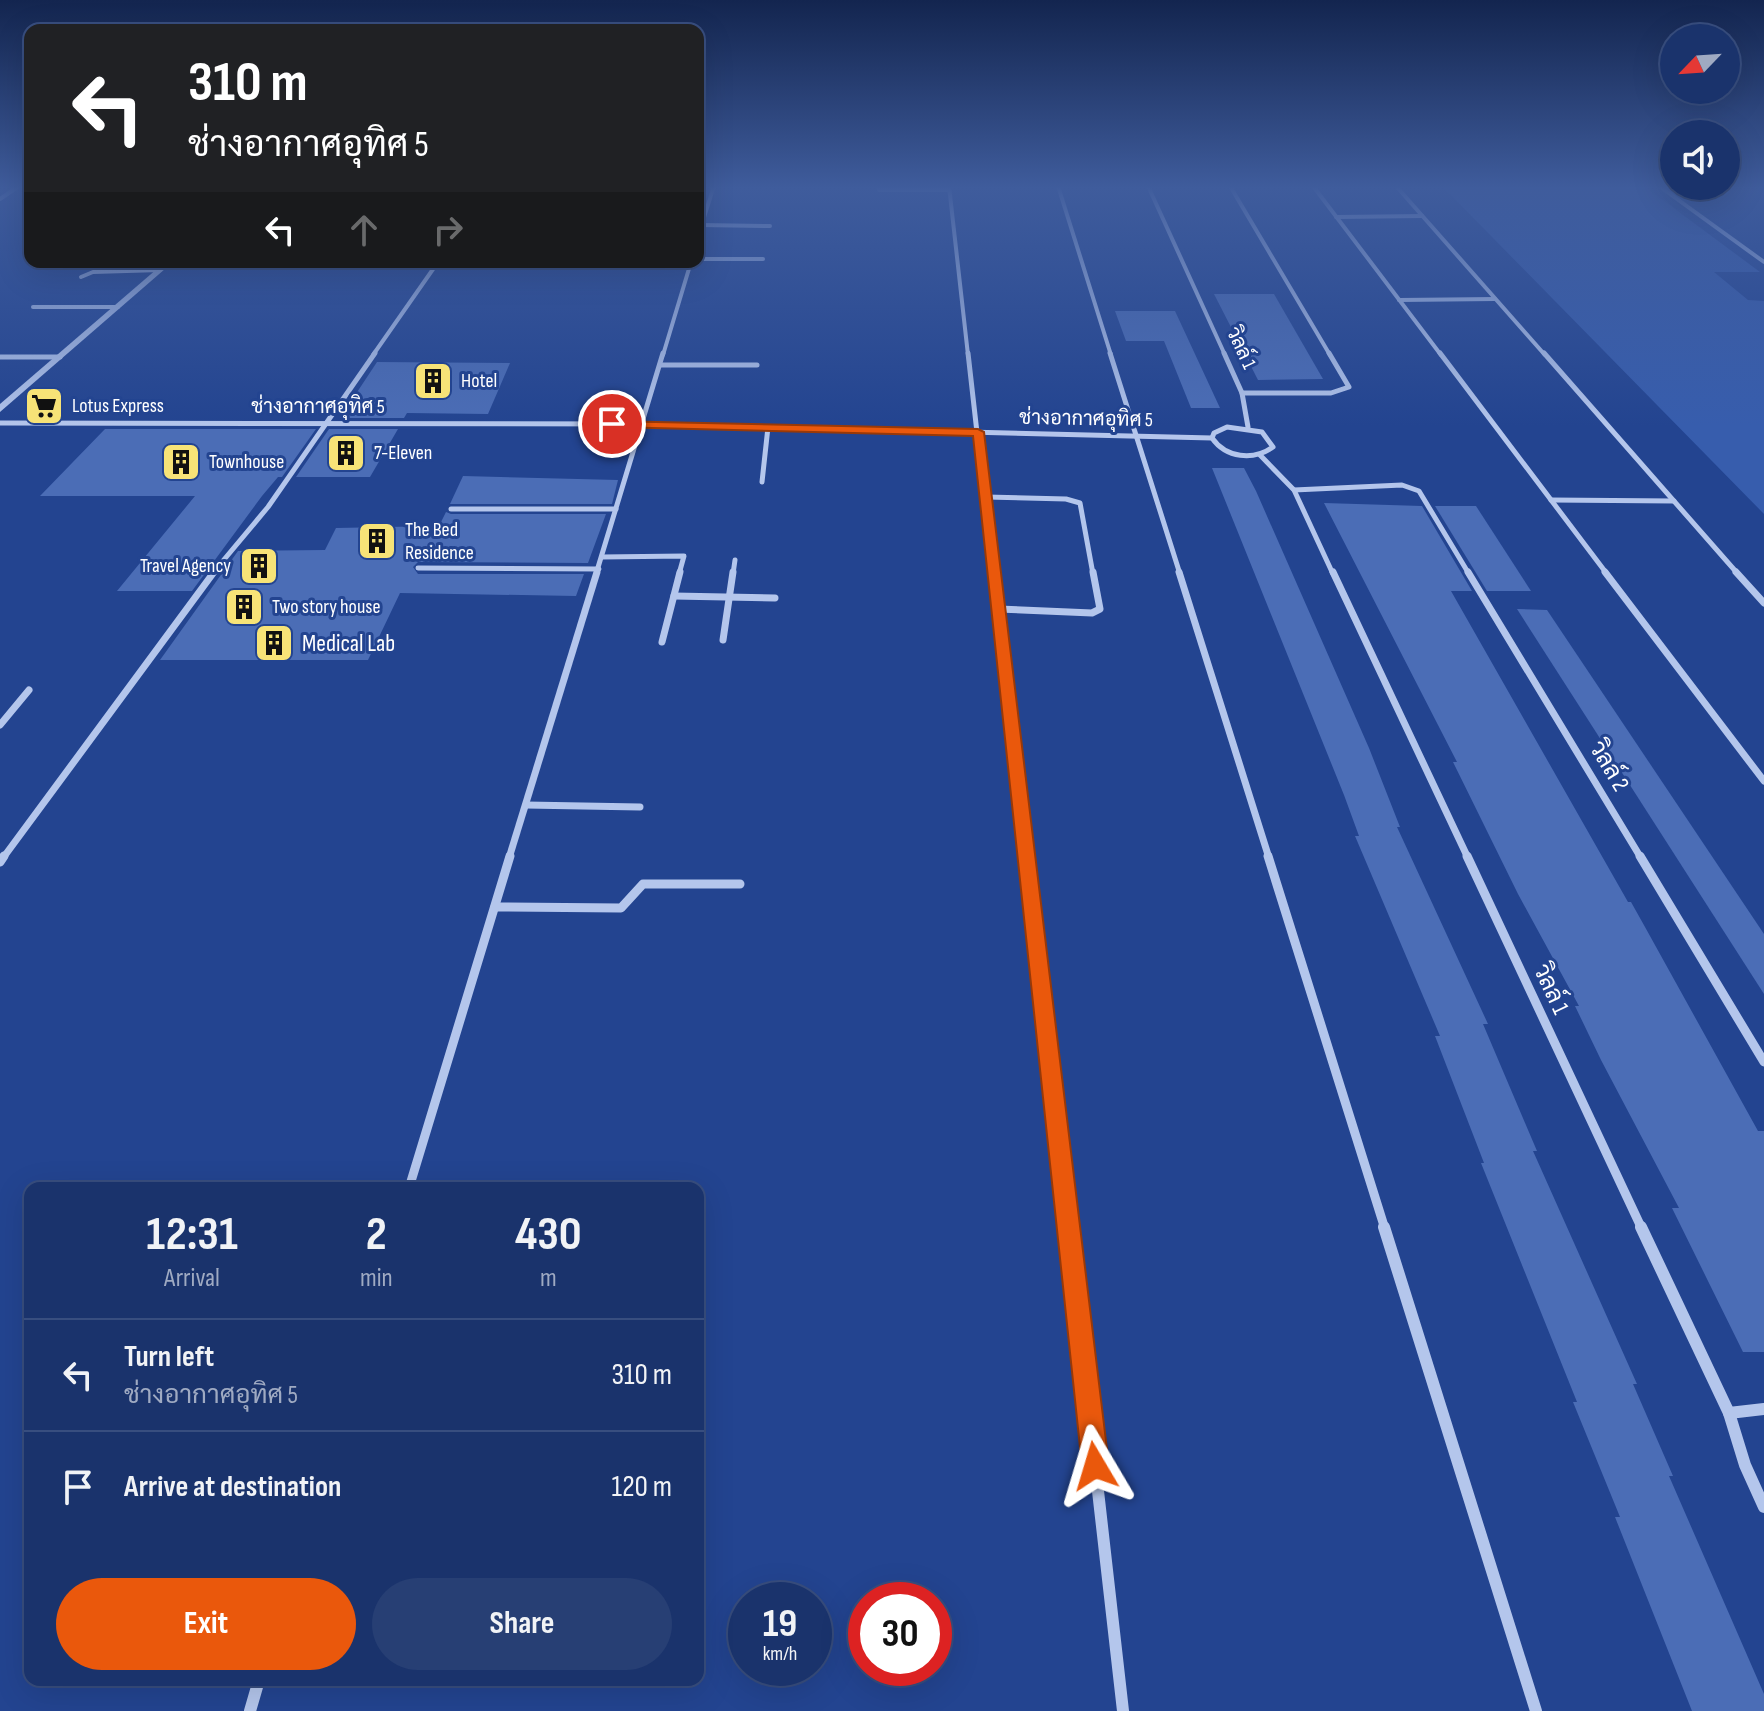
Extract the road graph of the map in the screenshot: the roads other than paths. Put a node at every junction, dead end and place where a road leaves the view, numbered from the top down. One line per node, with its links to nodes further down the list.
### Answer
1 (958, 266): 27 (street)
2 (1083, 266): 28 (street)
3 (1184, 266): 20 (street, วิลล์ 1)
4 (1277, 266): 20 (street)
5 (1373, 266): 13 (street)
6 (1466, 266): 12 (street)
7 (162, 268): 10 (street)
8 (434, 268): 23 (street)
9 (689, 268): 18 (street)
10 (160, 270): 11 (street); 15 (street)
11 (81, 277)
12 (1495, 299): 13 (street); 35 (street)
13 (1399, 300): 34 (street)
14 (33, 307): 15 (street)
15 (118, 307): 17 (street)
16 (0, 357): 17 (street)
17 (60, 357): 21 (street)
18 (660, 365): 19 (street); 24 (street)
19 (757, 365)
20 (1242, 393): 26 (street, วิลล์ 1)
21 (0, 409)
22 (0, 423): 23 (street, ช่างอากาศอุทิศ 5)
23 (326, 423): 24 (street, ช่างอากาศอุทิศ 5); 54 (street)
24 (643, 424): 25 (street, ช่างอากาศอุทิศ 5); 37 (street)
25 (768, 427): 27 (street, ช่างอากาศอุทิศ 5); 31 (street)
26 (1248, 427): 29 (street); 30 (street)
27 (978, 432): 28 (street, ช่างอากาศอุทิศ 5); 33 (street)
28 (1135, 436): 29 (street, ช่างอากาศอุทิศ 5); 65 (street)
29 (1212, 438): 30 (street)
30 (1260, 455): 32 (street, วิลล์ 1)
31 (762, 482)
32 (1294, 490): 57 (street, วิลล์ 2); 60 (street, วิลล์ 1)
33 (986, 497): 46 (street); 46 (street)
34 (1551, 500): 35 (street); 51 (street)
35 (1674, 501): 45 (street)
36 (451, 509): 37 (street)
37 (616, 509): 38 (street)
38 (602, 557): 41 (street); 42 (street)
39 (735, 560): 43 (street)
40 (418, 568): 41 (street)
41 (599, 569): 52 (street)
42 (674, 596): 43 (street); 48 (street)
43 (730, 597): 44 (street); 47 (street)
44 (775, 598)
45 (1764, 603)
46 (998, 609): 64 (street)
47 (723, 640)
48 (662, 642)
49 (29, 690): 50 (street)
50 (0, 725)
51 (1764, 781)
52 (526, 805): 53 (street); 56 (street)
53 (640, 807)
54 (0, 862)
55 (740, 884): 56 (street)
56 (495, 907): 58 (street)
57 (1764, 1062)
58 (411, 1182)
59 (1764, 1409): 60 (street)
60 (1729, 1413): 61 (street, วิลล์ 1)
61 (1764, 1507)
62 (257, 1686): 63 (street)
63 (250, 1711)
64 (1123, 1711)
65 (1536, 1711)

